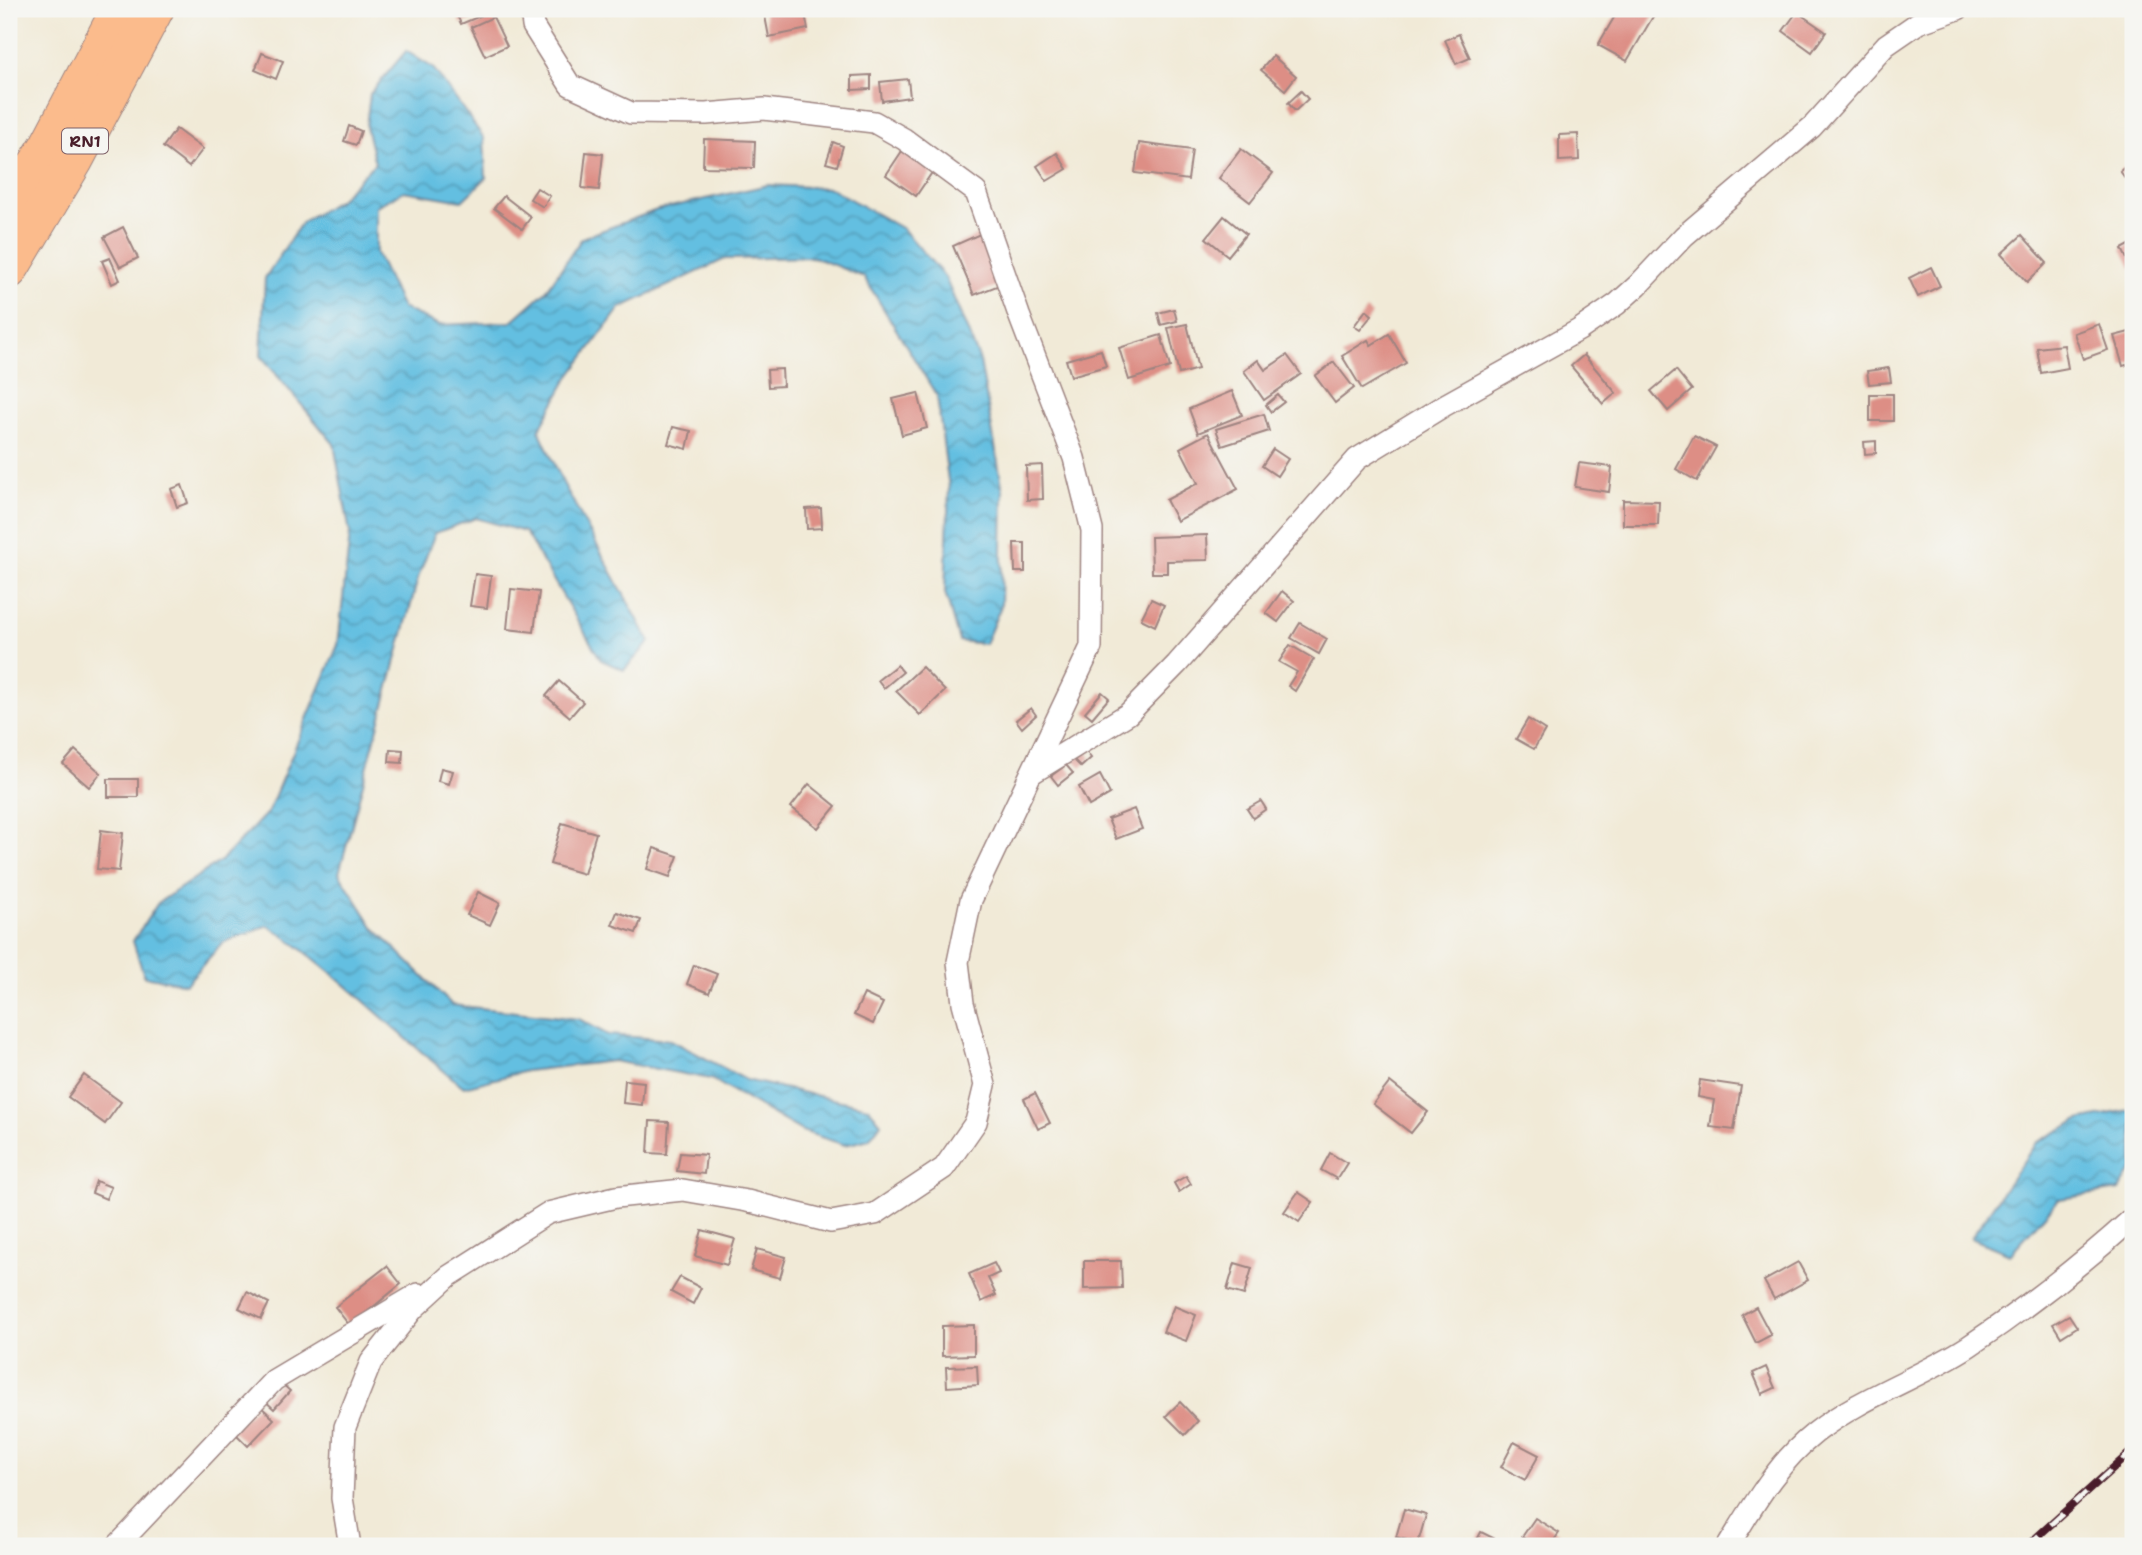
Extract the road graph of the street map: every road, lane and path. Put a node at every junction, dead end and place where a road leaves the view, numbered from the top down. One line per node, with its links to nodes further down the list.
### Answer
1 (120, 9): 5 (highway, RN1)
2 (155, 9): 6 (highway, RN1)
3 (531, 9): 7 (street)
4 (1958, 9): 7 (street)
5 (9, 208)
6 (9, 270)
7 (1032, 773): 9 (street)
8 (2133, 1217): 12 (street)
9 (449, 1276): 10 (street); 11 (street)
10 (117, 1546)
11 (350, 1546)
12 (1727, 1546)

